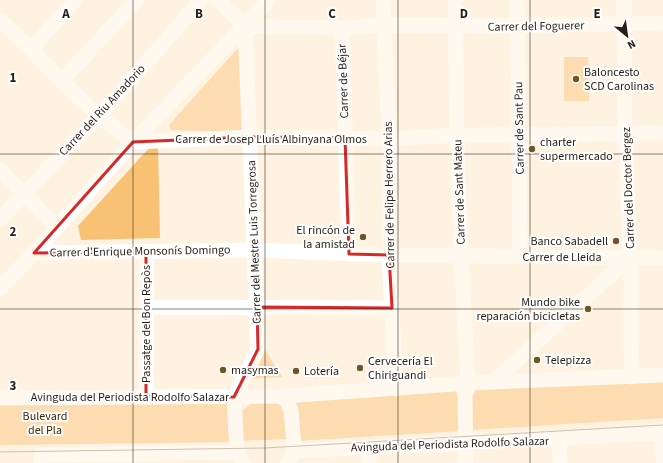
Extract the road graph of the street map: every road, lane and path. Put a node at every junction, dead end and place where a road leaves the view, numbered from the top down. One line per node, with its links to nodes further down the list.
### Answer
1 (75, 0): 18 (street)
2 (138, 0): 19 (street)
3 (201, 0): 20 (street, Carrer del Riu Amadorio)
4 (218, 0): 13 (street)
5 (269, 0): 13 (street)
6 (383, 0): 14 (street, Carrer de Felipe Herrero Arias)
7 (455, 0): 15 (street, Carrer de Sant Mateu)
8 (517, 0): 16 (street, Carrer de Sant Pau)
9 (624, 0): 11 (street, Carrer del Doctor Bergez)
10 (0, 20): 18 (street)
11 (625, 24): 12 (street, Carrer del Foguerer); 16 (street, Carrer del Foguerer); 21 (street, Carrer del Doctor Bergez)
12 (663, 24)
13 (245, 26): 17 (street, Carrer del Foguerer); 25 (street, Carrer del Mestre Luis Torregrosa); 28 (street)
14 (384, 26): 15 (street, Carrer del Foguerer); 17 (street, Carrer del Foguerer); 27 (street, Carrer de Felipe Herrero Arias)
15 (456, 26): 16 (street, Carrer del Foguerer); 24 (street, Carrer de Sant Mateu)
16 (517, 26): 23 (street, Carrer de Sant Pau)
17 (342, 28): 26 (street, Carrer de Béjar)
18 (31, 49): 19 (street)
19 (61, 81): 20 (street)
20 (99, 116): 28 (street); 30 (street, Carrer del Riu Amadorio)
21 (625, 133): 22 (street, Carrer de Josep Lluís Albinyana Olmos); 23 (street, Carrer de Josep Lluís Albinyana Olmos); 40 (street, Carrer del Doctor Bergez)
22 (663, 133)
23 (519, 134): 24 (street, Carrer de Josep Lluís Albinyana Olmos); 39 (street, Carrer de Sant Pau)
24 (457, 135): 27 (street, Carrer de Josep Lluís Albinyana Olmos); 38 (street, Carrer de Sant Mateu)
25 (250, 137): 26 (street, Carrer de Josep Lluís Albinyana Olmos); 28 (street, Carrer de Josep Lluís Albinyana Olmos); 33 (street, Carrer del Mestre Luis Torregrosa)
26 (345, 138): 27 (street, Carrer de Josep Lluís Albinyana Olmos); 36 (street, Carrer de Béjar)
27 (389, 139): 37 (street, Carrer de Felipe Herrero Arias)
28 (133, 142): 32 (street)
29 (0, 170): 30 (street)
30 (23, 193): 31 (street, Carrer del Riu Amadorio); 32 (street)
31 (0, 219)
32 (57, 227): 35 (street)
33 (254, 250): 34 (street, Carrer d'Enrique Monsonís Domingo); 36 (street, Carrer d'Enrique Monsonís Domingo); 44 (street, Carrer del Mestre Luis Torregrosa)
34 (146, 252): 35 (street, Carrer d'Enrique Monsonís Domingo); 43 (street, Passatge del Bon Repòs)
35 (34, 253): 42 (street)
36 (350, 254): 37 (street, Carrer d'Enrique Monsonís Domingo)
37 (389, 255): 38 (street, Carrer d'Enrique Monsonís Domingo); 45 (street, Carrer de Felipe Herrero Arias)
38 (461, 256): 39 (street, Carrer de Lleida); 49 (street, Carrer de Sant Mateu)
39 (520, 256): 40 (street, Carrer de Lleida)
40 (630, 257): 41 (street, Carrer de Lleida); 47 (street, Carrer del Doctor Bergez); 48 (street)
41 (663, 258)
42 (0, 288)
43 (146, 306): 44 (street); 51 (street, Passatge del Bon Repòs)
44 (257, 307): 45 (street); 52 (street, Carrer del Mestre Luis Torregrosa)
45 (392, 308): 50 (street, Carrer de Felipe Herrero Arias)
46 (663, 375): 47 (street, Avinguda del Periodista Rodolfo Salazar)
47 (631, 377): 48 (street, Avinguda del Periodista Rodolfo Salazar)
48 (493, 382): 49 (street, Avinguda del Periodista Rodolfo Salazar)
49 (468, 383): 50 (street, Avinguda del Periodista Rodolfo Salazar); 57 (street, Carrer de Sant Mateu)
50 (396, 389): 53 (street, Avinguda del Periodista Rodolfo Salazar)
51 (146, 396): 52 (street, Avinguda del Periodista Rodolfo Salazar); 54 (street, Avinguda del Periodista Rodolfo Salazar)
52 (234, 396): 53 (street, Avinguda del Periodista Rodolfo Salazar); 59 (street)
53 (284, 396): 60 (street, Avinguda del Periodista Rodolfo Salazar)
54 (0, 398)
55 (662, 433): 56 (street, Avinguda del Periodista Rodolfo Salazar); 66 (street)
56 (559, 439): 57 (street, Avinguda del Periodista Rodolfo Salazar); 65 (street)
57 (465, 442): 58 (street, Avinguda del Periodista Rodolfo Salazar); 64 (street, Carrer de Sant Mateu)
58 (369, 447): 60 (street, Avinguda del Periodista Rodolfo Salazar); 63 (street)
59 (240, 457): 61 (street)
60 (291, 457)
61 (147, 458): 62 (street)
62 (41, 459)
63 (369, 463)
64 (466, 463)
65 (560, 463)
66 (663, 463)

